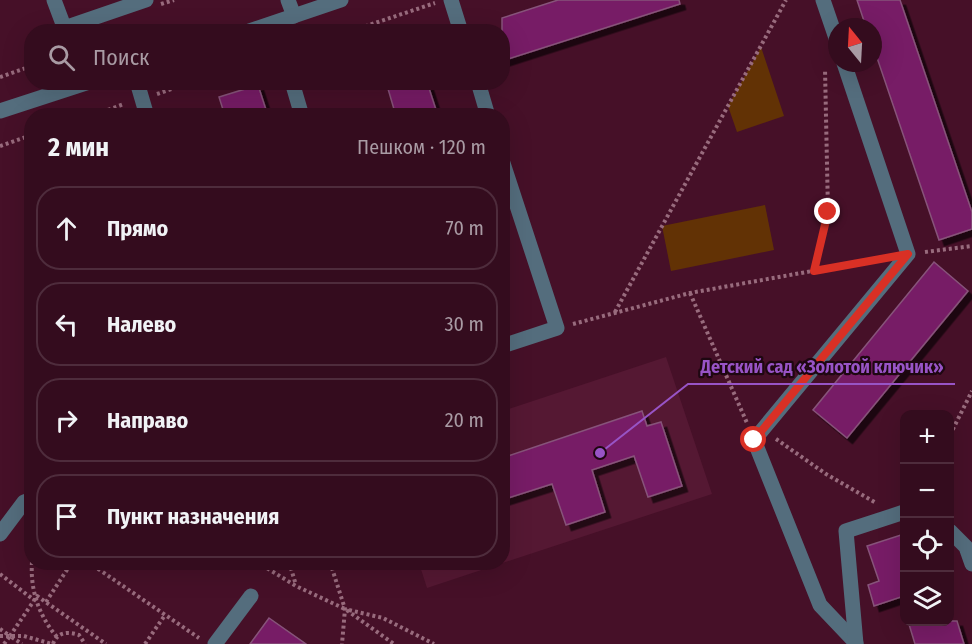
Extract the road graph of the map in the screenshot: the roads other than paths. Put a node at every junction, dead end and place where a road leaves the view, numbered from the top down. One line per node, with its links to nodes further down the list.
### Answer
1 (54, 0): 9 (street)
2 (146, 0): 10 (street)
3 (288, 0): 7 (street)
4 (341, 0): 7 (street)
5 (451, 0): 12 (street)
6 (823, 0): 8 (street)
7 (294, 16): 11 (street)
8 (829, 18)
9 (63, 24)
10 (81, 24)
11 (279, 24)
12 (458, 24)
13 (847, 72): 31 (street)
14 (64, 90): 21 (street)
15 (139, 90): 18 (street)
16 (294, 90): 19 (street)
17 (480, 90): 20 (street)
18 (145, 108)
19 (300, 108)
20 (486, 108)
21 (0, 111)
22 (510, 184): 23 (street)
23 (510, 343)
24 (24, 502): 26 (street)
25 (900, 513): 31 (street)
26 (0, 534)
27 (954, 535): 28 (street)
28 (972, 564)
29 (251, 596): 30 (street)
30 (215, 644)
31 (856, 644)

